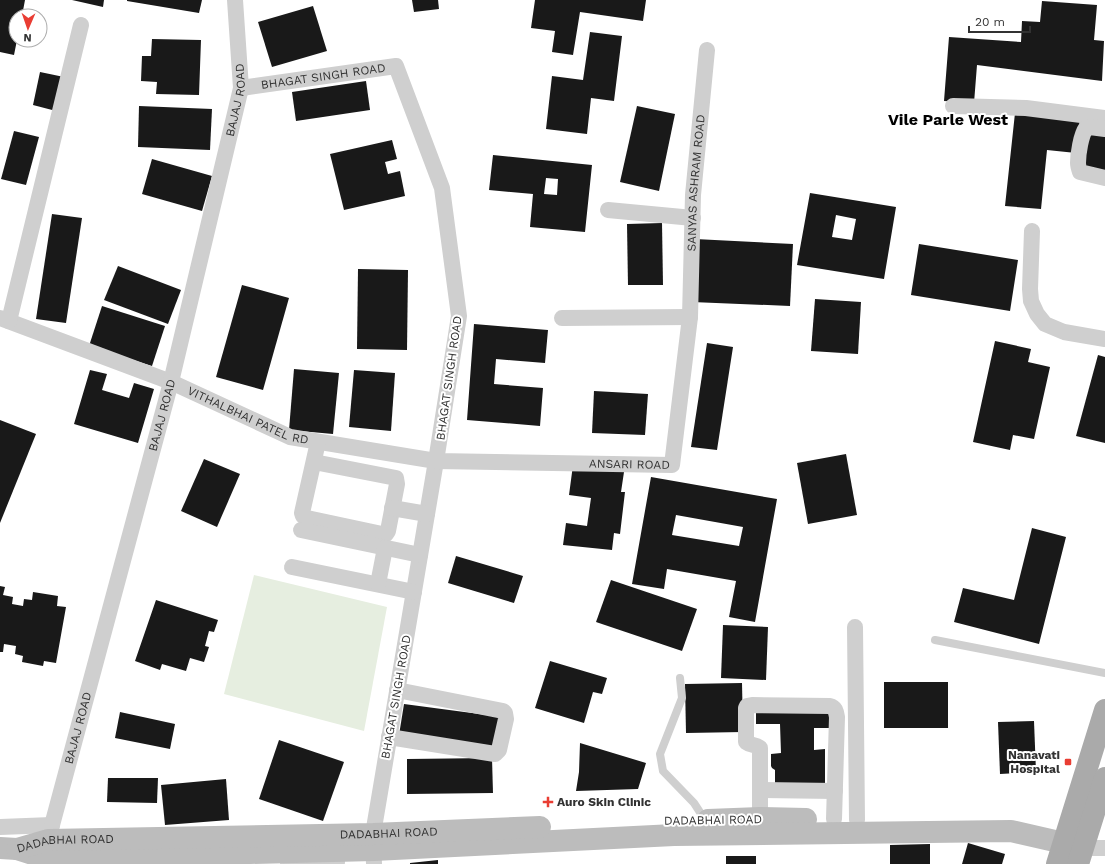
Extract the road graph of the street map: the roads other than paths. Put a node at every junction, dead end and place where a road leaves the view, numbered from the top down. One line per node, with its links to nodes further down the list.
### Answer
1 (235, 0): 4 (street, BAJAJ ROAD)
2 (81, 25): 14 (street)
3 (707, 50): 10 (street, SANYAS ASHRAM ROAD)
4 (241, 88): 16 (street, BAJAJ ROAD); 19 (street, BHAGAT SINGH ROAD)
5 (954, 106): 6 (street)
6 (1105, 118)
7 (1105, 129): 8 (street)
8 (1105, 178)
9 (608, 210): 10 (street)
10 (692, 218): 12 (street, SANYAS ASHRAM ROAD)
11 (1032, 231): 15 (street)
12 (690, 317): 13 (street); 19 (street, ANSARI ROAD)
13 (562, 318)
14 (5, 320): 16 (street, VITHALBHAI PATEL RD)
15 (1105, 339)
16 (172, 382): 17 (street, VITHALBHAI PATEL RD); 48 (street, BAJAJ ROAD)
17 (318, 442): 18 (street, VITHALBHAI PATEL RD); 20 (street)
18 (360, 448): 19 (street, VITHALBHAI PATEL RD); 21 (street)
19 (436, 461): 23 (street, BHAGAT SINGH ROAD)
20 (314, 462): 21 (street); 22 (street)
21 (356, 470): 22 (street)
22 (392, 508): 23 (street)
23 (427, 514): 26 (street, BHAGAT SINGH ROAD)
24 (301, 530): 25 (street)
25 (384, 548): 26 (street); 28 (street)
26 (420, 555): 29 (street, BHAGAT SINGH ROAD)
27 (292, 567): 28 (street)
28 (378, 584): 29 (street)
29 (414, 592): 34 (street, BHAGAT SINGH ROAD)
30 (855, 627): 37 (street)
31 (935, 640): 32 (lane)
32 (1105, 673)
33 (680, 678): 43 (lane)
34 (401, 691): 38 (street, BHAGAT SINGH ROAD); 38 (street)
35 (1105, 710): 47 (main road)
36 (836, 717): 37 (street); 40 (street); 41 (street)
37 (856, 717): 45 (street)
38 (393, 738): 50 (street, BHAGAT SINGH ROAD)
39 (1105, 778): 47 (main road)
40 (760, 790): 41 (street); 42 (street)
41 (835, 791): 44 (street)
42 (760, 818): 43 (main road, DADABHAI ROAD); 44 (main road, DADABHAI ROAD)
43 (705, 820): 50 (main road, DADABHAI ROAD)
44 (834, 820): 45 (main road, DADABHAI ROAD)
45 (857, 820): 47 (main road, DADABHAI ROAD)
46 (0, 827): 48 (street)
47 (1075, 845): 50 (main road, DADABHAI ROAD); 53 (main road)
48 (47, 847): 49 (main road, DADABHAI ROAD); 50 (main road, DADABHAI ROAD); 52 (main road, DADABHAI ROAD)
49 (8, 848)
50 (373, 850): 51 (main road, DADABHAI ROAD)
51 (337, 859): 52 (main road, DADABHAI ROAD)
52 (284, 860)
53 (1057, 864)

